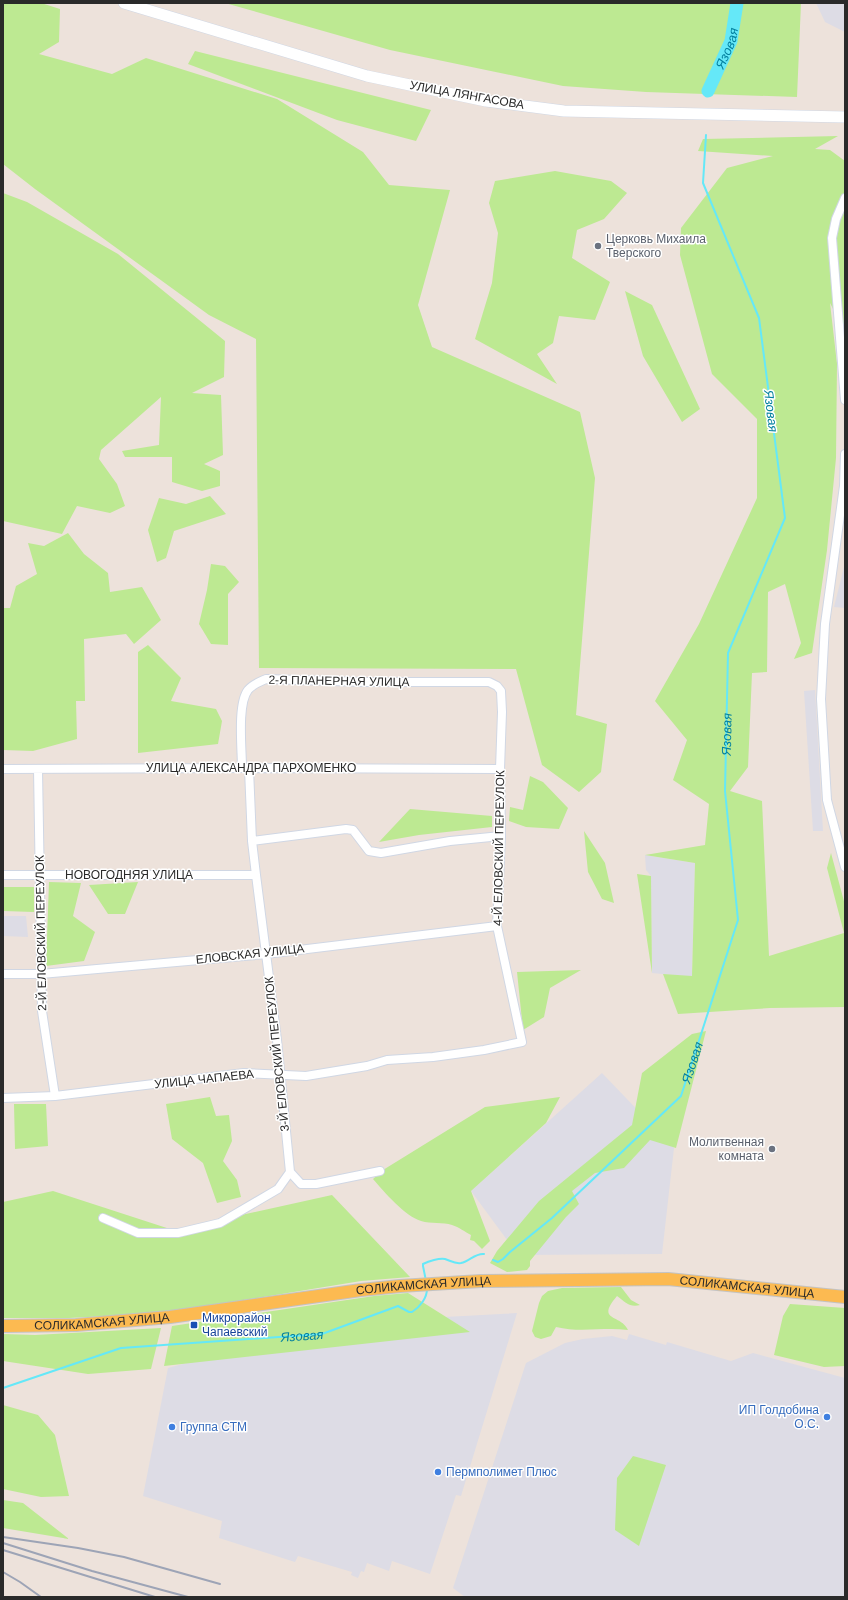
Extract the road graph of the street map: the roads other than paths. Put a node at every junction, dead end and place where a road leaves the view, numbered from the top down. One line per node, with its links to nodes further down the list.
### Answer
1 (124, 3): 2 (main road, УЛИЦА ЛЯНГАСОВА)
2 (845, 117)
3 (845, 198): 4 (street)
4 (845, 400)
5 (845, 454): 13 (street)
6 (489, 682): 7 (street, 2-Я ПЛАНЕРНАЯ УЛИЦА); 10 (street, 4-Й ЕЛОВСКИЙ ПЕРЕУЛОК)
7 (245, 768): 9 (street, УЛИЦА АЛЕКСАНДРА ПАРХОМЕНКО); 10 (street, УЛИЦА АЛЕКСАНДРА ПАРХОМЕНКО); 12 (street, 3-Й ЕЛОВСКИЙ ПЕРЕУЛОК)
8 (3, 769): 9 (street, УЛИЦА АЛЕКСАНДРА ПАРХОМЕНКО)
9 (38, 769): 15 (street, 2-Й ЕЛОВСКИЙ ПЕРЕУЛОК)
10 (500, 769): 11 (street, 4-Й ЕЛОВСКИЙ ПЕРЕУЛОК)
11 (501, 836): 12 (street); 17 (street, 4-Й ЕЛОВСКИЙ ПЕРЕУЛОК)
12 (252, 841): 16 (street, 3-Й ЕЛОВСКИЙ ПЕРЕУЛОК)
13 (845, 867)
14 (3, 875): 15 (street, НОВОГОДНЯЯ УЛИЦА)
15 (40, 875): 16 (street, НОВОГОДНЯЯ УЛИЦА); 20 (street, 2-Й ЕЛОВСКИЙ ПЕРЕУЛОК)
16 (256, 875): 18 (street, 3-Й ЕЛОВСКИЙ ПЕРЕУЛОК)
17 (497, 926): 18 (street, ЕЛОВСКАЯ УЛИЦА); 21 (street, 4-Й ЕЛОВСКИЙ ПЕРЕУЛОК)
18 (266, 954): 20 (street, ЕЛОВСКАЯ УЛИЦА); 22 (street, 3-Й ЕЛОВСКИЙ ПЕРЕУЛОК)
19 (3, 974): 20 (street, ЕЛОВСКАЯ УЛИЦА)
20 (41, 974): 23 (street, 2-Й ЕЛОВСКИЙ ПЕРЕУЛОК)
21 (522, 1042): 22 (street, УЛИЦА ЧАПАЕВА)
22 (280, 1074): 23 (street, УЛИЦА ЧАПАЕВА); 26 (street, 3-Й ЕЛОВСКИЙ ПЕРЕУЛОК)
23 (55, 1096): 24 (street, УЛИЦА ЧАПАЕВА)
24 (3, 1098)
25 (380, 1171): 26 (street)
26 (290, 1172): 27 (street)
27 (102, 1218)
28 (845, 1298): 29 (main road, СОЛИКАМСКАЯ УЛИЦА)
29 (3, 1326)

